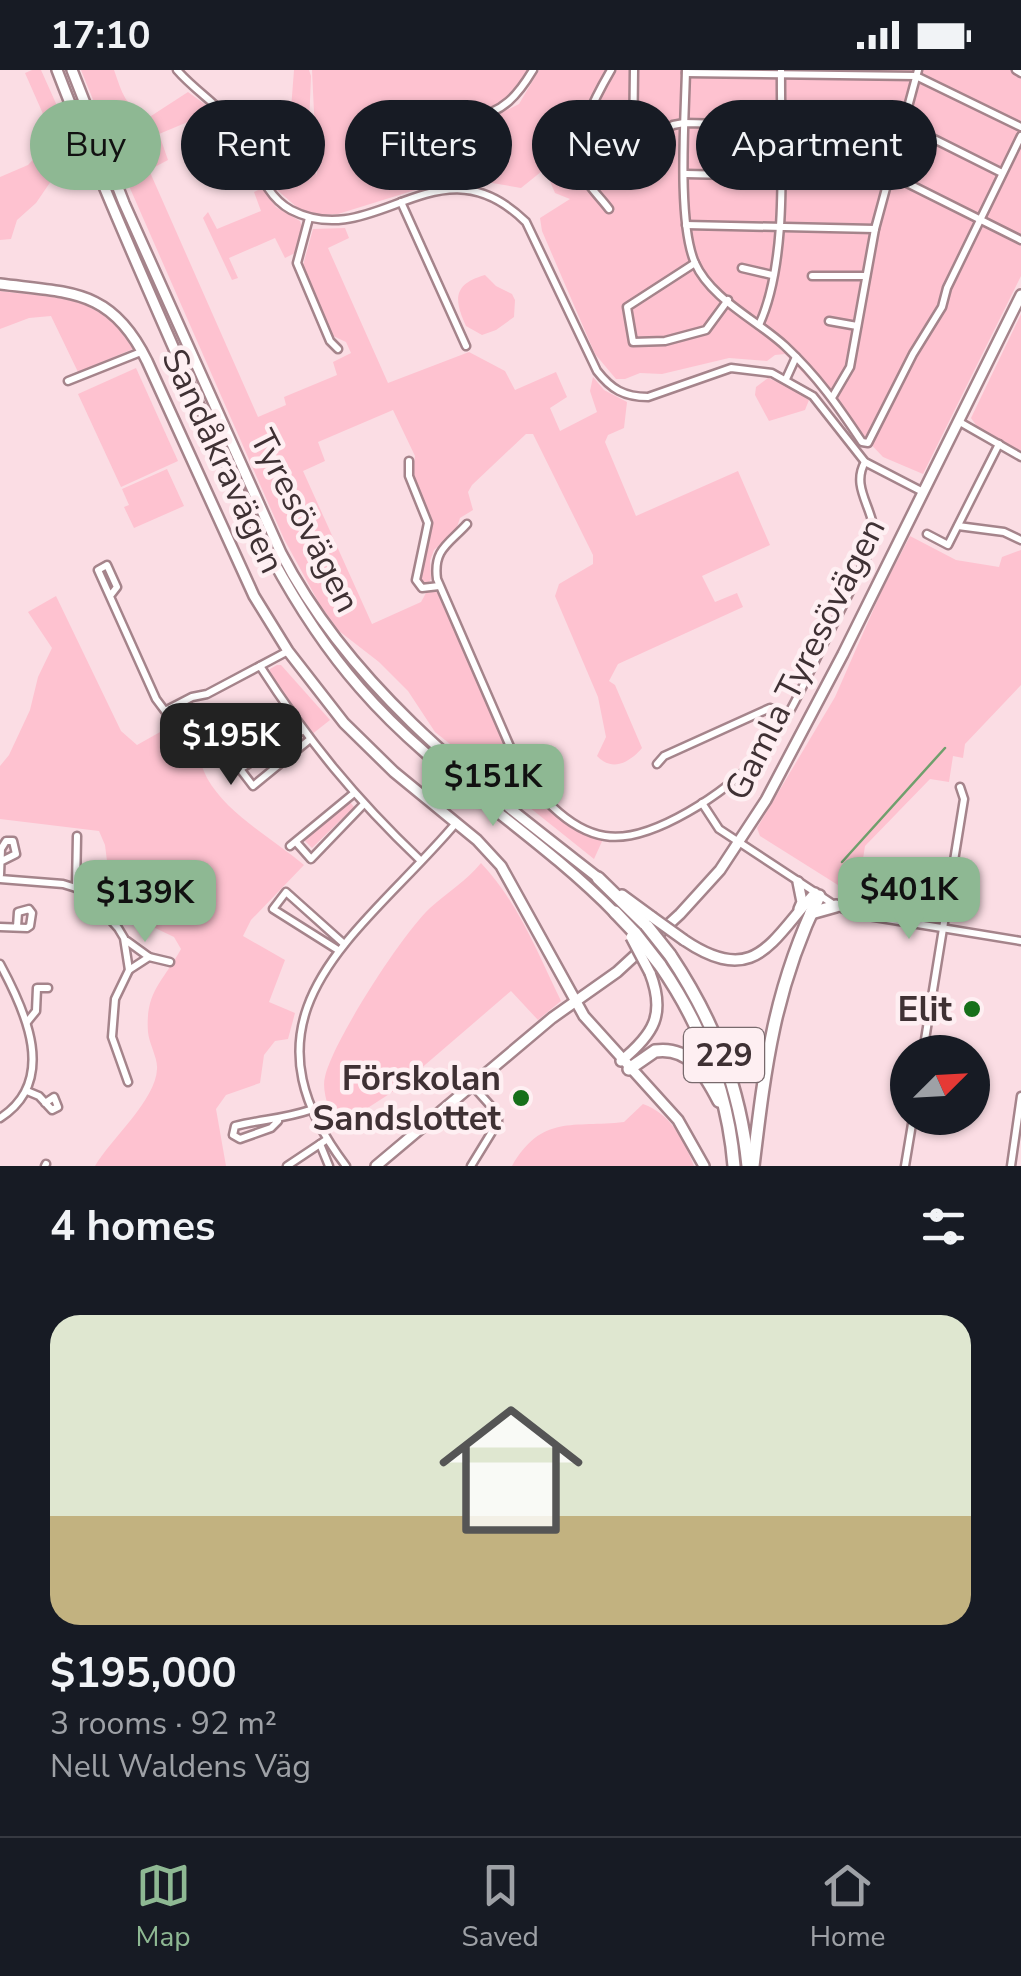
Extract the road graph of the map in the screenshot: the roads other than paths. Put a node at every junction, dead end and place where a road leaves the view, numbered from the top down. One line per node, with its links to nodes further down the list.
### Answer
1 (57, 70): 87 (main road, Tyresövägen / 229)
2 (72, 70): 82 (main road, Tyresövägen / 229)
3 (177, 70): 30 (street)
4 (533, 70): 10 (street)
5 (611, 70): 11 (street)
6 (634, 70): 12 (street)
7 (686, 72): 8 (street); 15 (street)
8 (781, 73): 9 (street); 13 (street)
9 (917, 73): 14 (street); 18 (street)
10 (512, 100)
11 (594, 100)
12 (634, 100)
13 (780, 100)
14 (909, 100)
15 (684, 123): 16 (street); 17 (street); 21 (street)
16 (696, 123)
17 (676, 125)
18 (1021, 127)
19 (1021, 136): 23 (street)
20 (937, 141): 23 (street)
21 (686, 174): 22 (street); 32 (street)
22 (696, 174)
23 (1002, 174): 31 (street)
24 (595, 190): 29 (street)
25 (780, 190): 33 (street)
26 (885, 190): 34 (street)
27 (921, 190): 31 (street)
28 (401, 202): 30 (street); 47 (street); 51 (street)
29 (610, 209)
30 (309, 218): 48 (street)
31 (980, 220): 35 (street); 53 (street)
32 (686, 225): 33 (street); 36 (street)
33 (779, 226): 34 (street); 38 (street)
34 (875, 229): 40 (street)
35 (1021, 240)
36 (695, 262): 43 (street); 43 (street)
37 (742, 268): 38 (street)
38 (772, 275): 45 (street)
39 (812, 276): 40 (street)
40 (866, 276): 46 (street)
41 (0, 284): 49 (main road, Sandåkravägen)
42 (1021, 295): 54 (main road, Gamla Tyresövägen)
43 (728, 300): 45 (street)
44 (830, 322): 46 (street)
45 (758, 325): 50 (street)
46 (857, 326): 53 (street)
47 (466, 346)
48 (338, 349)
49 (142, 351): 52 (street); 66 (main road, Sandåkravägen)
50 (796, 357): 51 (street); 53 (street)
51 (786, 378): 58 (street)
52 (68, 381)
53 (834, 396)
54 (958, 421): 55 (street); 59 (main road, Gamla Tyresövägen)
55 (999, 444): 56 (street); 61 (street)
56 (1021, 457)
57 (408, 461): 64 (street)
58 (865, 462): 59 (street); 68 (street)
59 (923, 492): 78 (main road, Gamla Tyresövägen)
60 (468, 524): 64 (street)
61 (958, 526): 62 (street); 63 (street)
62 (927, 534)
63 (1021, 540)
64 (439, 586): 74 (street)
65 (110, 596): 67 (street)
66 (288, 652): 67 (street); 76 (main road, Sandåkravägen)
67 (260, 666): 69 (street)
68 (787, 713): 71 (street); 74 (street)
69 (302, 730): 70 (street); 70 (street)
70 (309, 740): 73 (street)
71 (657, 764)
72 (960, 787): 92 (street)
73 (353, 794): 75 (street); 75 (street)
74 (702, 803): 78 (street)
75 (363, 805): 79 (street)
76 (456, 823): 79 (street); 102 (main road, Sandåkravägen)
77 (77, 836): 84 (street)
78 (739, 844): 83 (street); 102 (main road, Gamla Tyresövägen)
79 (420, 860): 95 (street)
80 (2, 861): 81 (street)
81 (0, 877): 84 (street)
82 (598, 878): 89 (highway, Tyresövägen / 229)
83 (798, 882): 85 (street); 88 (main road)
84 (76, 888): 93 (street)
85 (817, 895): 86 (street); 88 (highway)
86 (836, 906): 88 (highway); 92 (street)
87 (615, 912): 99 (highway, Tyresövägen / 229, bridge)
88 (805, 912): 89 (main road, bridge); 124 (highway)
89 (650, 921): 124 (highway, Tyresövägen / 229, bridge)
90 (17, 927): 91 (street)
91 (0, 928)
92 (944, 929): 94 (street); 104 (street)
93 (124, 938): 96 (street); 100 (street)
94 (1021, 941)
95 (341, 946): 95 (street); 111 (street)
96 (149, 956): 97 (street); 100 (street)
97 (170, 962)
98 (0, 964): 103 (street)
99 (655, 969): 105 (main road); 113 (highway, Tyresövägen / 229)
100 (129, 970): 106 (street)
101 (48, 988): 103 (street)
102 (576, 1003): 105 (main road, Sandåkravägen); 107 (main road, Gamla Tyresövägen)
103 (26, 1023): 108 (street)
104 (927, 1035)
105 (625, 1065): 113 (highway); 122 (main road, Sandåkravägen)
106 (128, 1082)
107 (472, 1085): 120 (main road, Gamla Tyresövägen); 121 (street)
108 (27, 1091): 110 (street); 112 (street)
109 (1021, 1096): 126 (street)
110 (45, 1103)
111 (310, 1110): 114 (street); 116 (street)
112 (0, 1118)
113 (728, 1120): 123 (highway, Tyresövägen / 229)
114 (278, 1121): 114 (street)
115 (910, 1135): 125 (street)
116 (323, 1142): 117 (street); 118 (street); 119 (street)
117 (286, 1166)
118 (329, 1166)
119 (346, 1166)
120 (376, 1166)
121 (471, 1166)
122 (704, 1166)
123 (734, 1166)
124 (751, 1166)
125 (905, 1166)
126 (1010, 1166)

